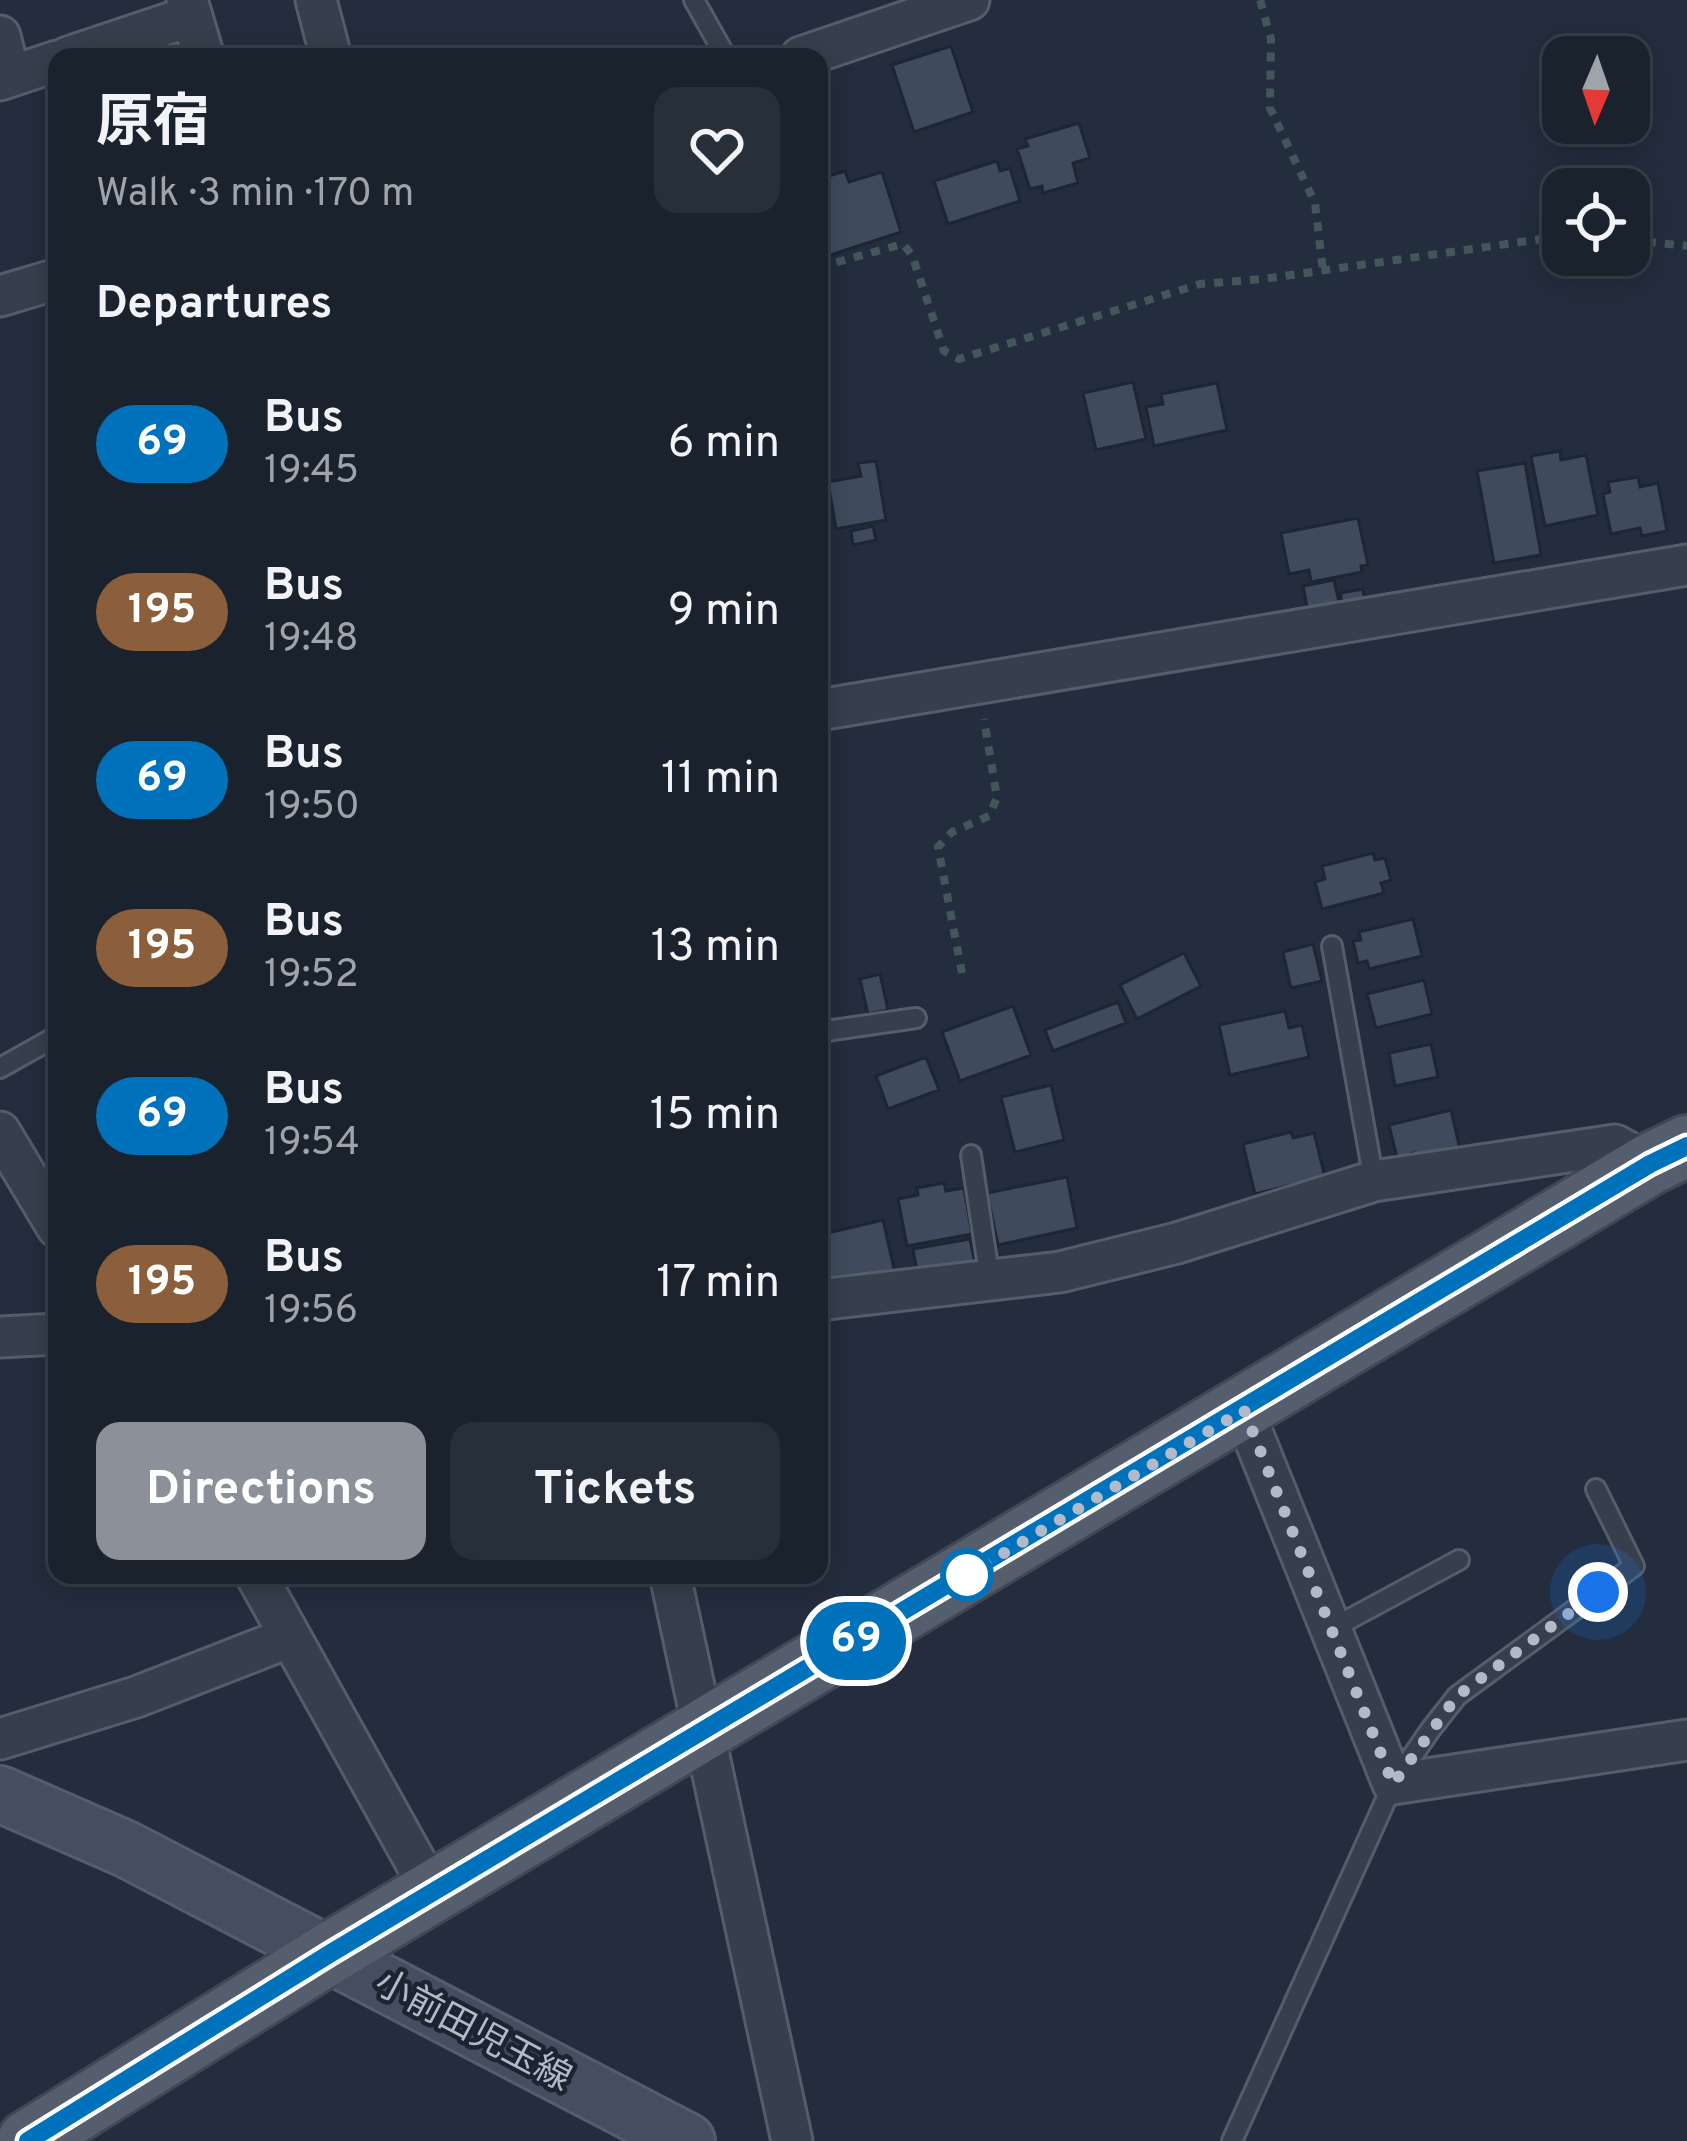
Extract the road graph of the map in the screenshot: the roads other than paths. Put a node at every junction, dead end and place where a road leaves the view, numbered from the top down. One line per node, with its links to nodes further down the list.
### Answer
1 (316, 0): 8 (street)
2 (694, 0): 9 (lane)
3 (969, 0): 10 (street)
4 (189, 8): 6 (street); 7 (street)
5 (0, 36): 12 (street)
6 (90, 48)
7 (201, 48)
8 (329, 48)
9 (720, 48)
10 (828, 48)
11 (48, 64): 12 (street)
12 (5, 78)
13 (48, 282): 14 (street)
14 (0, 296)
15 (1687, 565): 16 (street)
16 (828, 707)
17 (1331, 946): 26 (lane)
18 (916, 1018): 19 (lane)
19 (828, 1031)
20 (48, 1041): 21 (lane)
21 (0, 1068)
22 (0, 1132): 25 (street)
23 (971, 1155): 27 (lane)
24 (1668, 1155): 26 (street); 31 (main road)
25 (44, 1176)
26 (1374, 1181): 27 (street)
27 (990, 1280): 28 (street)
28 (828, 1299)
29 (48, 1334): 30 (street)
30 (0, 1337)
31 (1244, 1410): 36 (street); 38 (main road)
32 (1596, 1489): 41 (lane)
33 (1459, 1559): 36 (lane)
34 (261, 1584): 37 (street)
35 (672, 1584): 38 (street)
36 (1331, 1629): 41 (street)
37 (290, 1637): 39 (street); 43 (street)
38 (704, 1733): 43 (main road); 47 (street)
39 (0, 1739)
40 (1687, 1740): 41 (street)
41 (1393, 1784): 48 (lane)
42 (0, 1794): 44 (main road, 小前田児玉線)
43 (434, 1895): 44 (main road)
44 (331, 1953): 45 (main road); 46 (main road, 小前田児玉線)
45 (28, 2141)
46 (687, 2141)
47 (792, 2141)
48 (1232, 2141)

